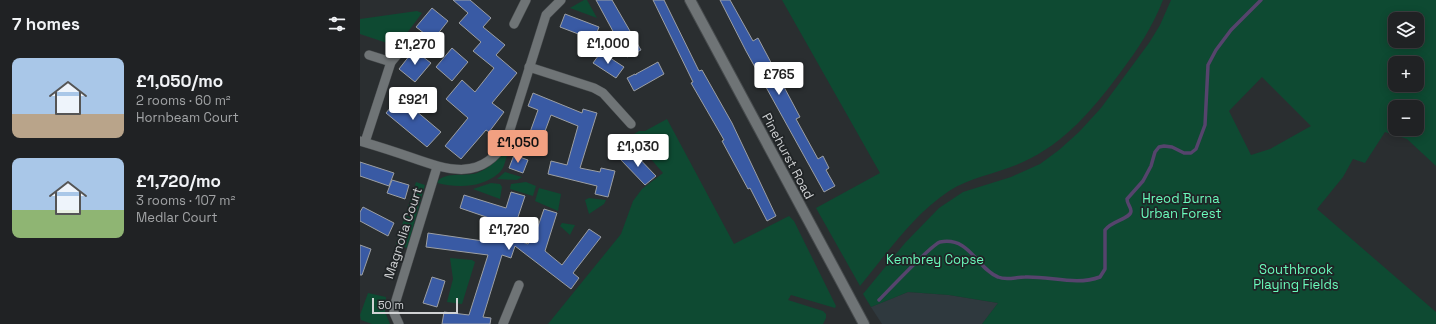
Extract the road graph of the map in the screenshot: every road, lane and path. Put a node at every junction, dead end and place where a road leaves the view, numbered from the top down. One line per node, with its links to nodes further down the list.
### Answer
1 (526, 0): 4 (street)
2 (561, 0): 8 (street)
3 (690, 0): 15 (street, Pinehurst Road)
4 (514, 24)
5 (409, 42): 7 (street)
6 (369, 55): 7 (street)
7 (391, 62): 10 (street)
8 (529, 67): 9 (street); 11 (street)
9 (631, 124)
10 (363, 142): 11 (street)
11 (437, 167): 13 (street, Magnolia Court)
12 (519, 285): 14 (street)
13 (399, 324)
14 (503, 324)
15 (864, 324)

